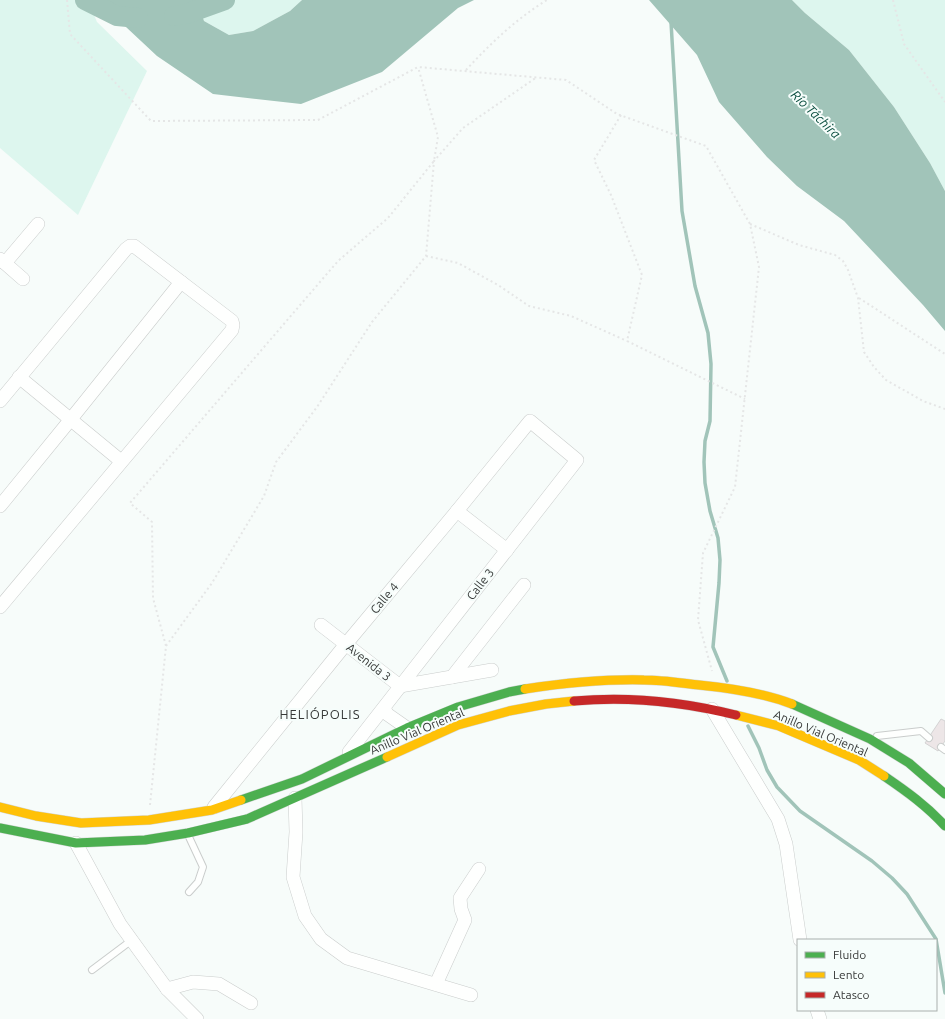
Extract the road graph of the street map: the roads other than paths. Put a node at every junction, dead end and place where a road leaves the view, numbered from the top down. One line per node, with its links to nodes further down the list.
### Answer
1 (38, 224): 2 (street)
2 (2, 261): 3 (street)
3 (23, 279)
4 (181, 282): 5 (street); 7 (street); 9 (street)
5 (19, 377): 6 (street); 7 (street)
6 (0, 401)
7 (71, 419): 9 (street); 10 (street)
8 (577, 460): 11 (street, Calle 4); 12 (street, Calle 3)
9 (121, 461): 14 (street)
10 (0, 506)
11 (457, 511): 12 (street); 16 (street, Calle 4)
12 (507, 550): 19 (street, Calle 3)
13 (524, 585): 18 (street)
14 (0, 607)
15 (321, 625): 16 (street, Avenida 3)
16 (346, 644): 19 (street, Avenida 3); 26 (street, Calle 4)
17 (492, 670): 18 (street, Avenida 3)
18 (452, 677): 19 (street, Avenida 3)
19 (400, 686): 20 (street, Calle 3)
20 (384, 708): 22 (street); 25 (street, Calle 3)
21 (712, 709): 29 (highway, Anillo Vial Oriental); 32 (highway, Anillo Vial Oriental); 38 (street)
22 (407, 728): 23 (highway, Anillo Vial Oriental); 25 (highway, Anillo Vial Oriental)
23 (868, 738): 24 (lane); 27 (highway, Anillo Vial Oriental)
24 (929, 738)
25 (345, 757): 28 (highway, Anillo Vial Oriental)
26 (239, 776): 28 (street); 31 (street, Calle 4)
27 (945, 794)
28 (256, 795): 31 (highway, Anillo Vial Oriental)
29 (295, 798): 34 (highway, Anillo Vial Oriental); 41 (street)
30 (0, 807): 31 (highway, Anillo Vial Oriental)
31 (212, 810)
32 (945, 826)
33 (0, 828): 35 (highway, Anillo Vial Oriental)
34 (188, 833): 35 (highway, Anillo Vial Oriental); 37 (lane)
35 (76, 842): 39 (street)
36 (479, 869): 41 (street)
37 (189, 892)
38 (800, 939)
39 (132, 940): 40 (lane); 42 (street)
40 (92, 970)
41 (436, 984): 43 (street)
42 (167, 989): 44 (street); 45 (street)
43 (471, 995)
44 (251, 1003)
45 (197, 1019)

